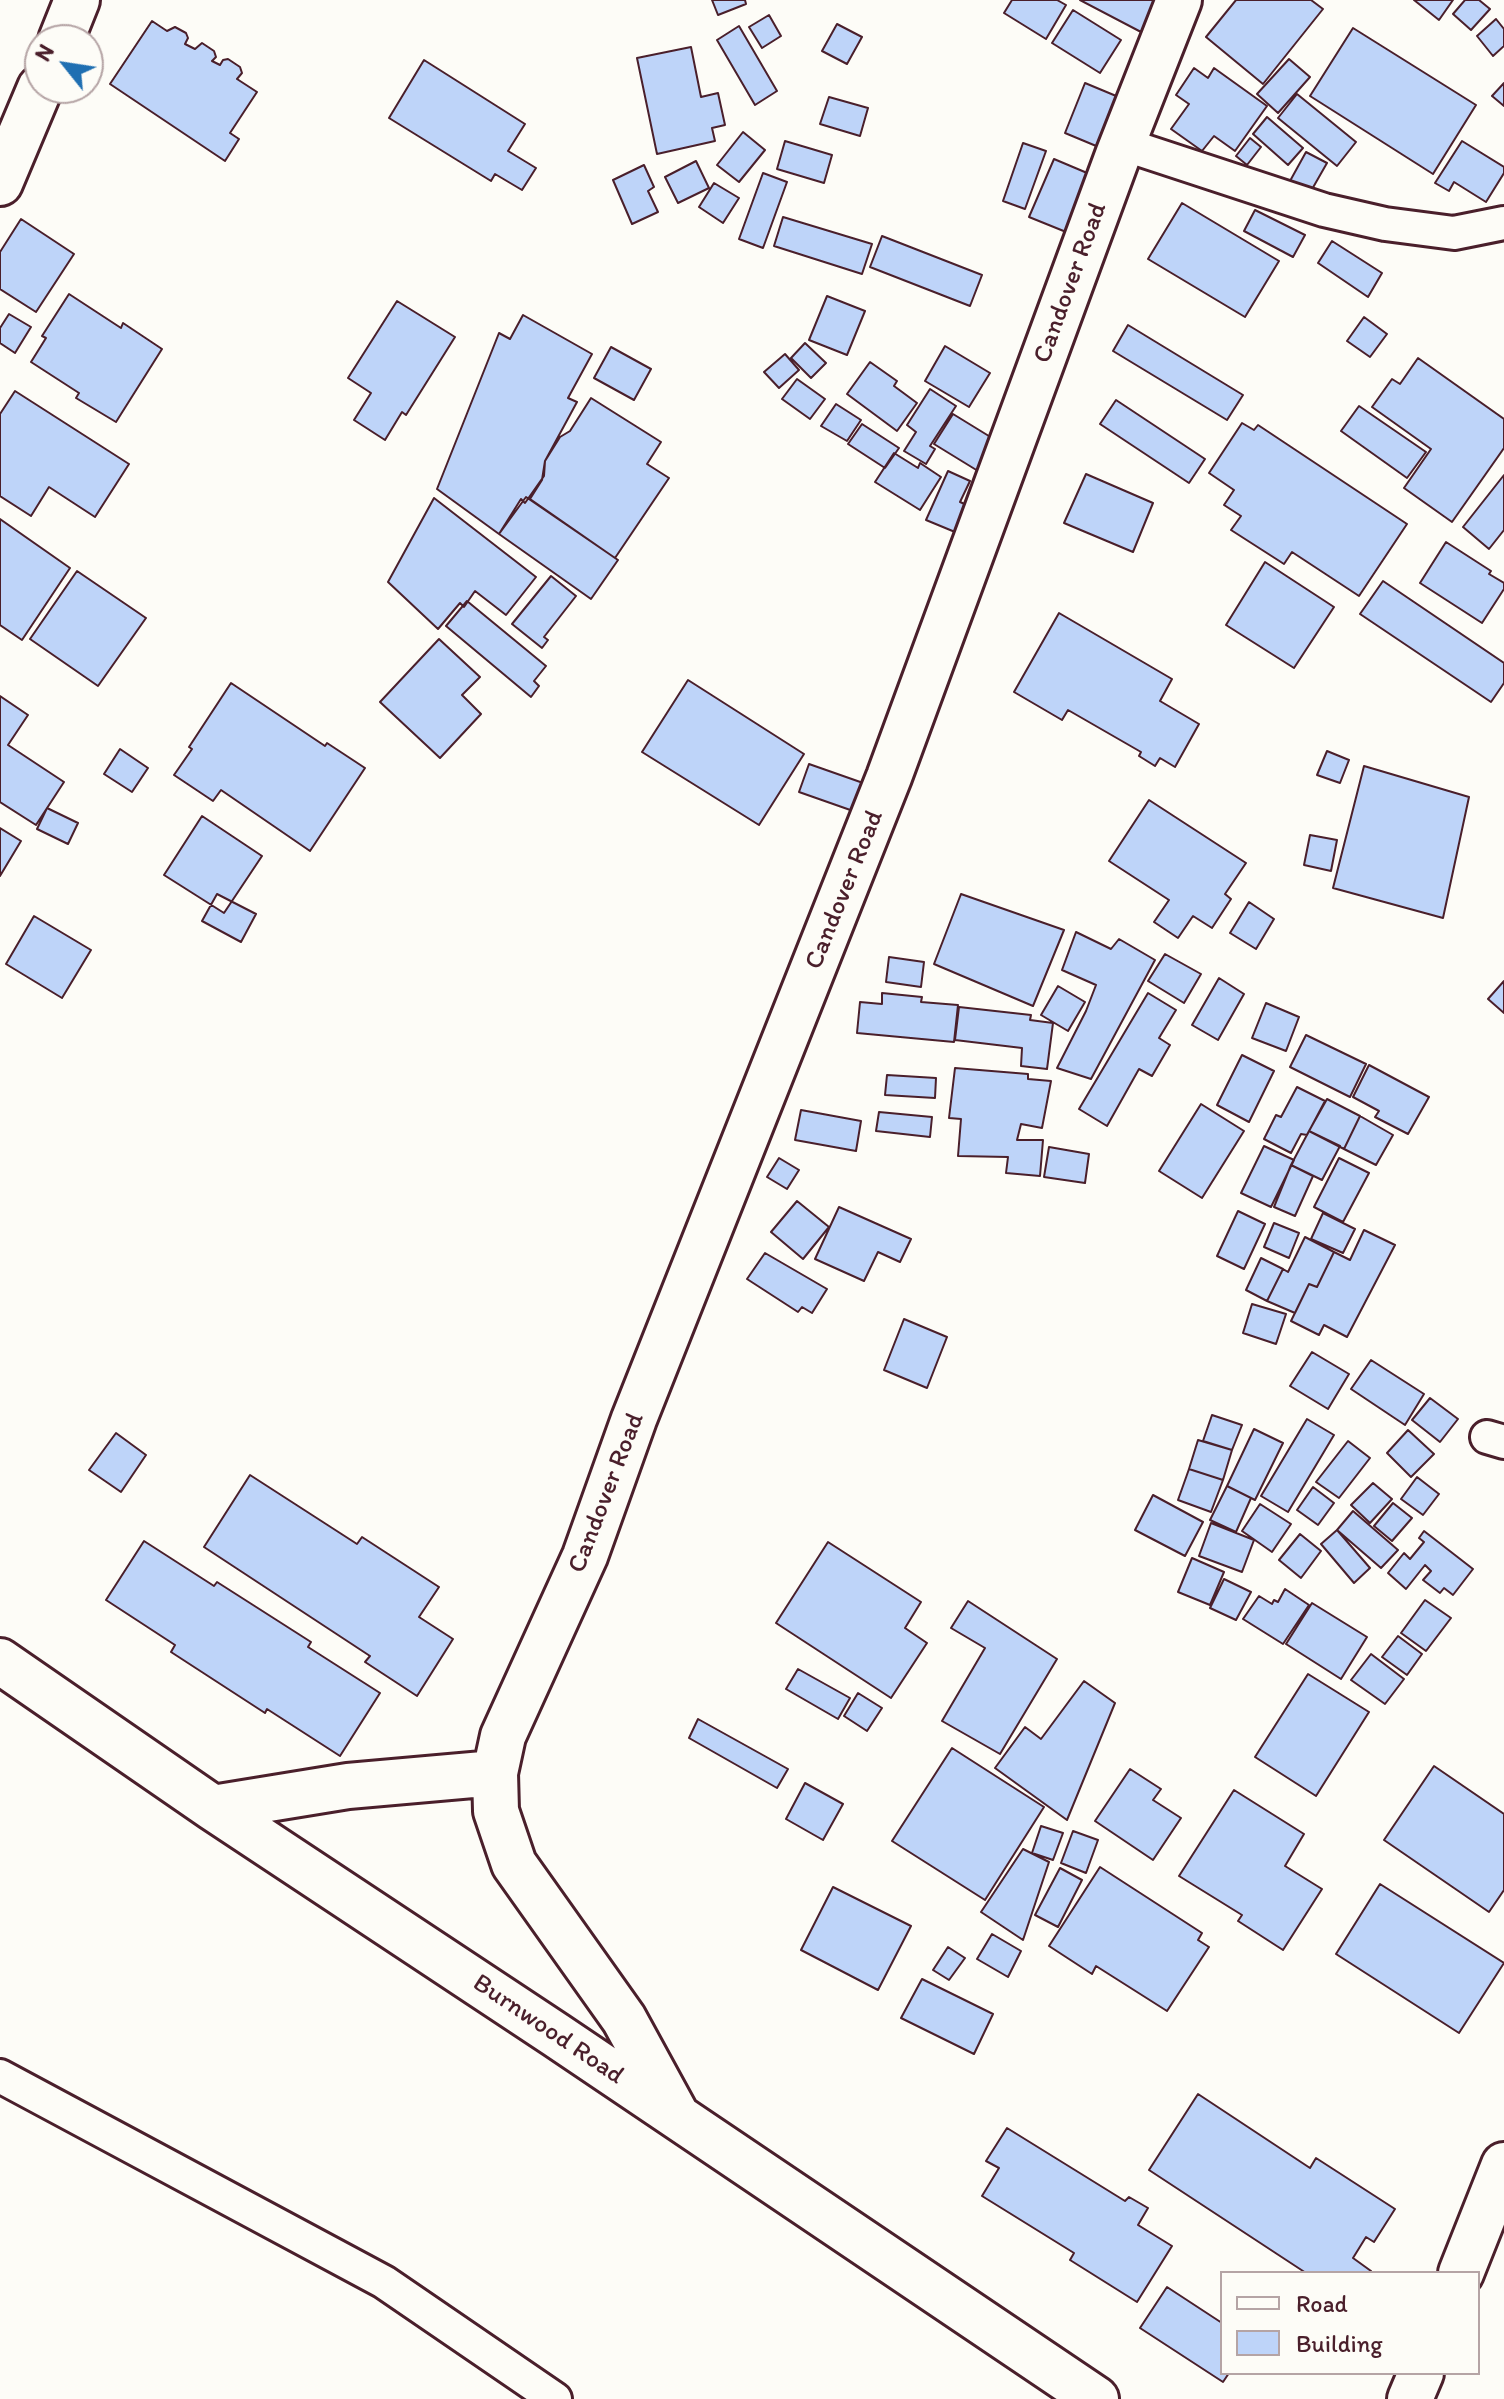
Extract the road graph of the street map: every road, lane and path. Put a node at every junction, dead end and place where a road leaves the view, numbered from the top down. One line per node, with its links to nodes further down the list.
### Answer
1 (77, 0): 3 (street)
2 (1179, 0): 5 (street, Candover Road)
3 (67, 24)
4 (33, 104): 6 (street)
5 (1123, 144): 7 (lane); 9 (street, Candover Road)
6 (0, 183)
7 (1504, 223)
8 (0, 1661): 10 (street, Burnwood Road)
9 (495, 1773): 10 (street); 12 (street, Candover Road)
10 (213, 1808): 12 (street, Burnwood Road)
11 (0, 2076): 16 (lane)
12 (677, 2116): 17 (street, Burnwood Road)
13 (1504, 2165): 14 (street)
14 (1462, 2271)
15 (1420, 2375): 18 (street)
16 (555, 2399)
17 (1096, 2399)
18 (1410, 2399)

